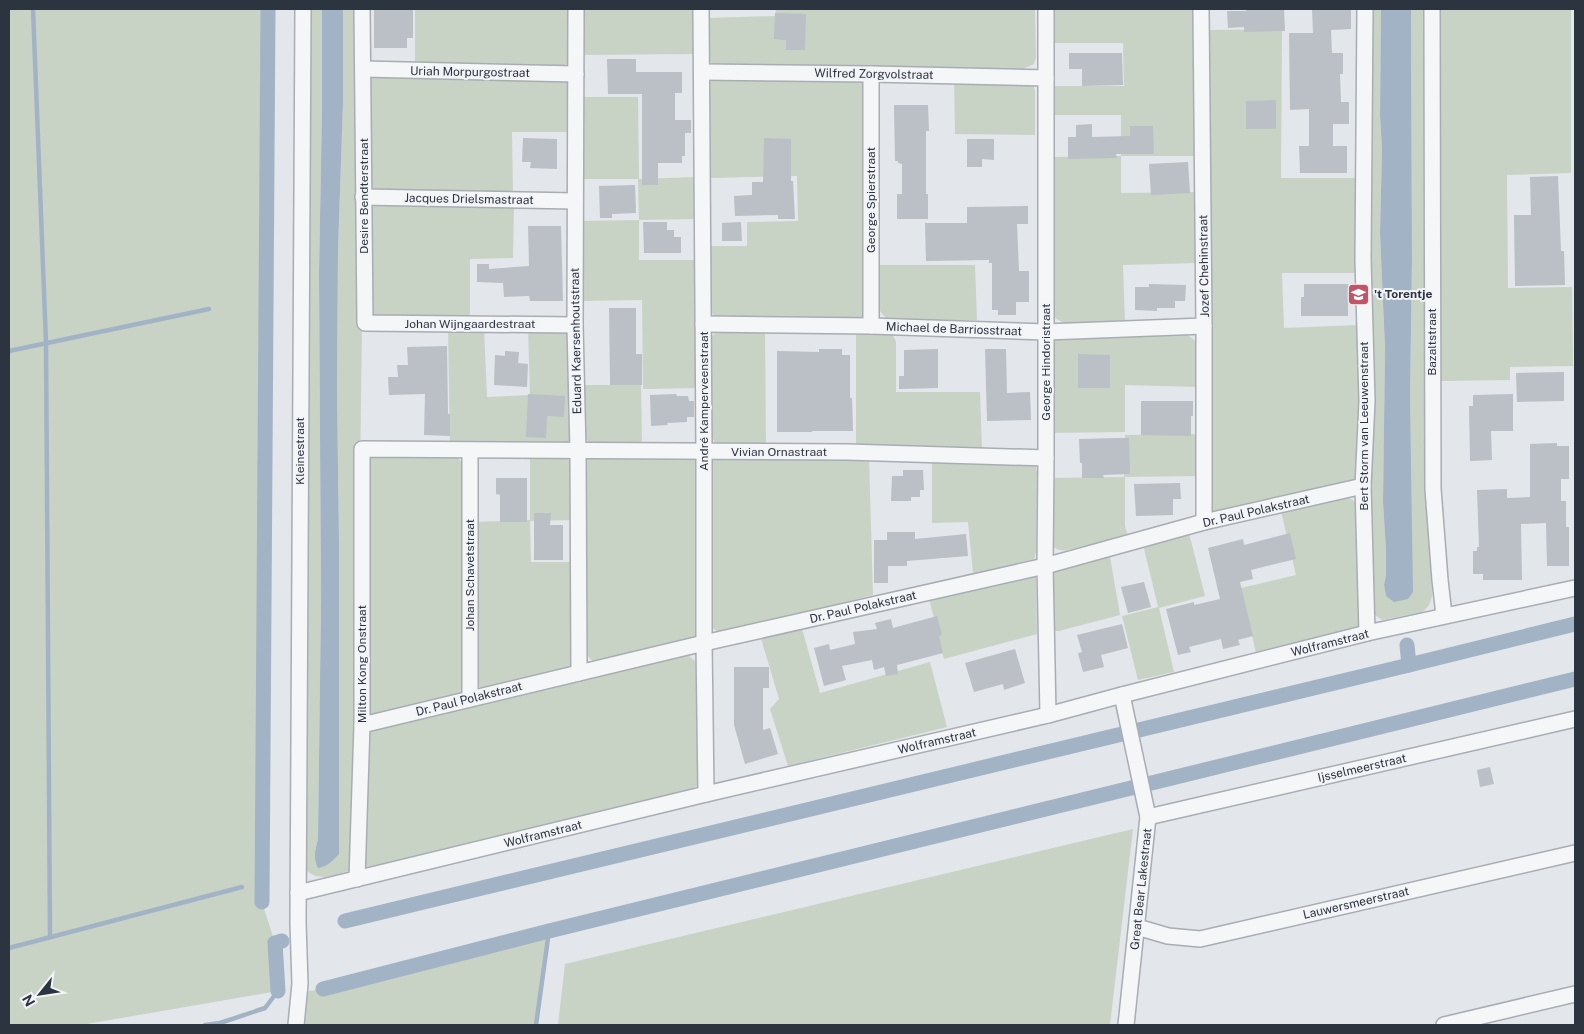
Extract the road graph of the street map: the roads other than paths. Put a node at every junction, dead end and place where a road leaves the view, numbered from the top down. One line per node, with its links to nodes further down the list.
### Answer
1 (302, 9): 44 (street, Kleinestraat)
2 (362, 9): 9 (street, Desire Bendterstraat)
3 (576, 9): 11 (street, Eduard Kaersenhoutstraat)
4 (702, 9): 10 (street, André Kamperveenstraat)
5 (1046, 9): 13 (street, George Hindoristraat)
6 (1201, 9): 20 (street, Jozef Chehinstraat)
7 (1365, 9): 27 (street, Bert Storm van Leeuwenstraat)
8 (1432, 9): 31 (street, Bazaltstraat)
9 (363, 69): 11 (street, Uriah Morpurgostraat); 14 (street, Desire Bendterstraat)
10 (702, 72): 12 (street, Wilfred Zorgvolstraat); 17 (street, André Kamperveenstraat)
11 (576, 74): 15 (street, Eduard Kaersenhoutstraat)
12 (871, 74): 13 (street, Wilfred Zorgvolstraat); 19 (street, George Spierstraat)
13 (1046, 78): 21 (street, George Hindoristraat)
14 (364, 197): 15 (street, Jacques Drielsmastraat); 16 (street, Desire Bendterstraat)
15 (575, 201): 18 (street, Eduard Kaersenhoutstraat)
16 (365, 323): 18 (street, Johan Wijngaardestraat)
17 (704, 324): 19 (street, Michael de Barriosstraat); 25 (street, André Kamperveenstraat)
18 (575, 325): 24 (street, Eduard Kaersenhoutstraat)
19 (872, 326): 21 (street, Michael de Barriosstraat)
20 (1204, 326): 21 (street, Michael de Barriosstraat); 28 (street, Jozef Chehinstraat)
21 (1046, 332): 26 (street, George Hindoristraat)
22 (362, 449): 23 (street, Vivian Ornastraat); 39 (street, Milton Kong Onstraat)
23 (470, 450): 24 (street, Vivian Ornastraat); 35 (street, Johan Schavetstraat)
24 (578, 451): 25 (street, Vivian Ornastraat); 34 (street, Eduard Kaersenhoutstraat)
25 (704, 451): 26 (street, Vivian Ornastraat); 33 (street, André Kamperveenstraat)
26 (1046, 458): 29 (street, George Hindoristraat)
27 (1363, 486): 28 (street, Dr. Paul Polakstraat); 32 (street, Bert Storm van Leeuwenstraat)
28 (1204, 522): 29 (street, Dr. Paul Polakstraat)
29 (1045, 566): 33 (street, Dr. Paul Polakstraat); 37 (street, George Hindoristraat)
30 (1575, 588): 31 (street, Wolframstraat)
31 (1444, 616): 32 (street, Wolframstraat)
32 (1367, 633): 36 (street, Wolframstraat)
33 (704, 643): 34 (street, Dr. Paul Polakstraat); 40 (street, André Kamperveenstraat)
34 (580, 673): 35 (street, Dr. Paul Polakstraat)
35 (470, 699): 39 (street, Dr. Paul Polakstraat)
36 (1123, 701): 37 (street, Wolframstraat); 41 (street, Great Bear Lakestraat)
37 (1048, 716): 40 (street, Wolframstraat)
38 (1575, 719): 41 (street, Ijsselmeerstraat)
39 (362, 725): 43 (street, Milton Kong Onstraat)
40 (706, 794): 43 (street, Wolframstraat)
41 (1148, 817): 45 (street, Great Bear Lakestraat)
42 (1575, 853): 45 (street, Lauwersmeerstraat)
43 (357, 879): 44 (street, Wolframstraat)
44 (298, 893): 47 (street, Kleinestraat)
45 (1137, 927): 48 (street, Great Bear Lakestraat)
46 (1575, 994): 49 (street)
47 (296, 1025)
48 (1126, 1025)
49 (1444, 1025)

